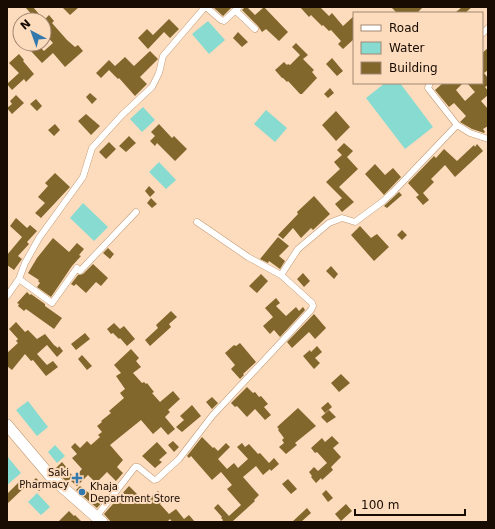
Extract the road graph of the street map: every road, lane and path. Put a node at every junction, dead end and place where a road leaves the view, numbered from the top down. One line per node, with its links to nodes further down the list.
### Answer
1 (205, 7): 2 (street); 10 (street)
2 (238, 9): 3 (street)
3 (255, 29)
4 (430, 84): 5 (street)
5 (457, 125): 6 (street); 9 (street)
6 (488, 140)
7 (136, 212): 10 (street)
8 (197, 222): 9 (street)
9 (281, 275): 14 (street)
10 (19, 279): 11 (street)
11 (7, 296)
12 (7, 425): 14 (highway)
13 (7, 437): 14 (highway)
14 (97, 520)

